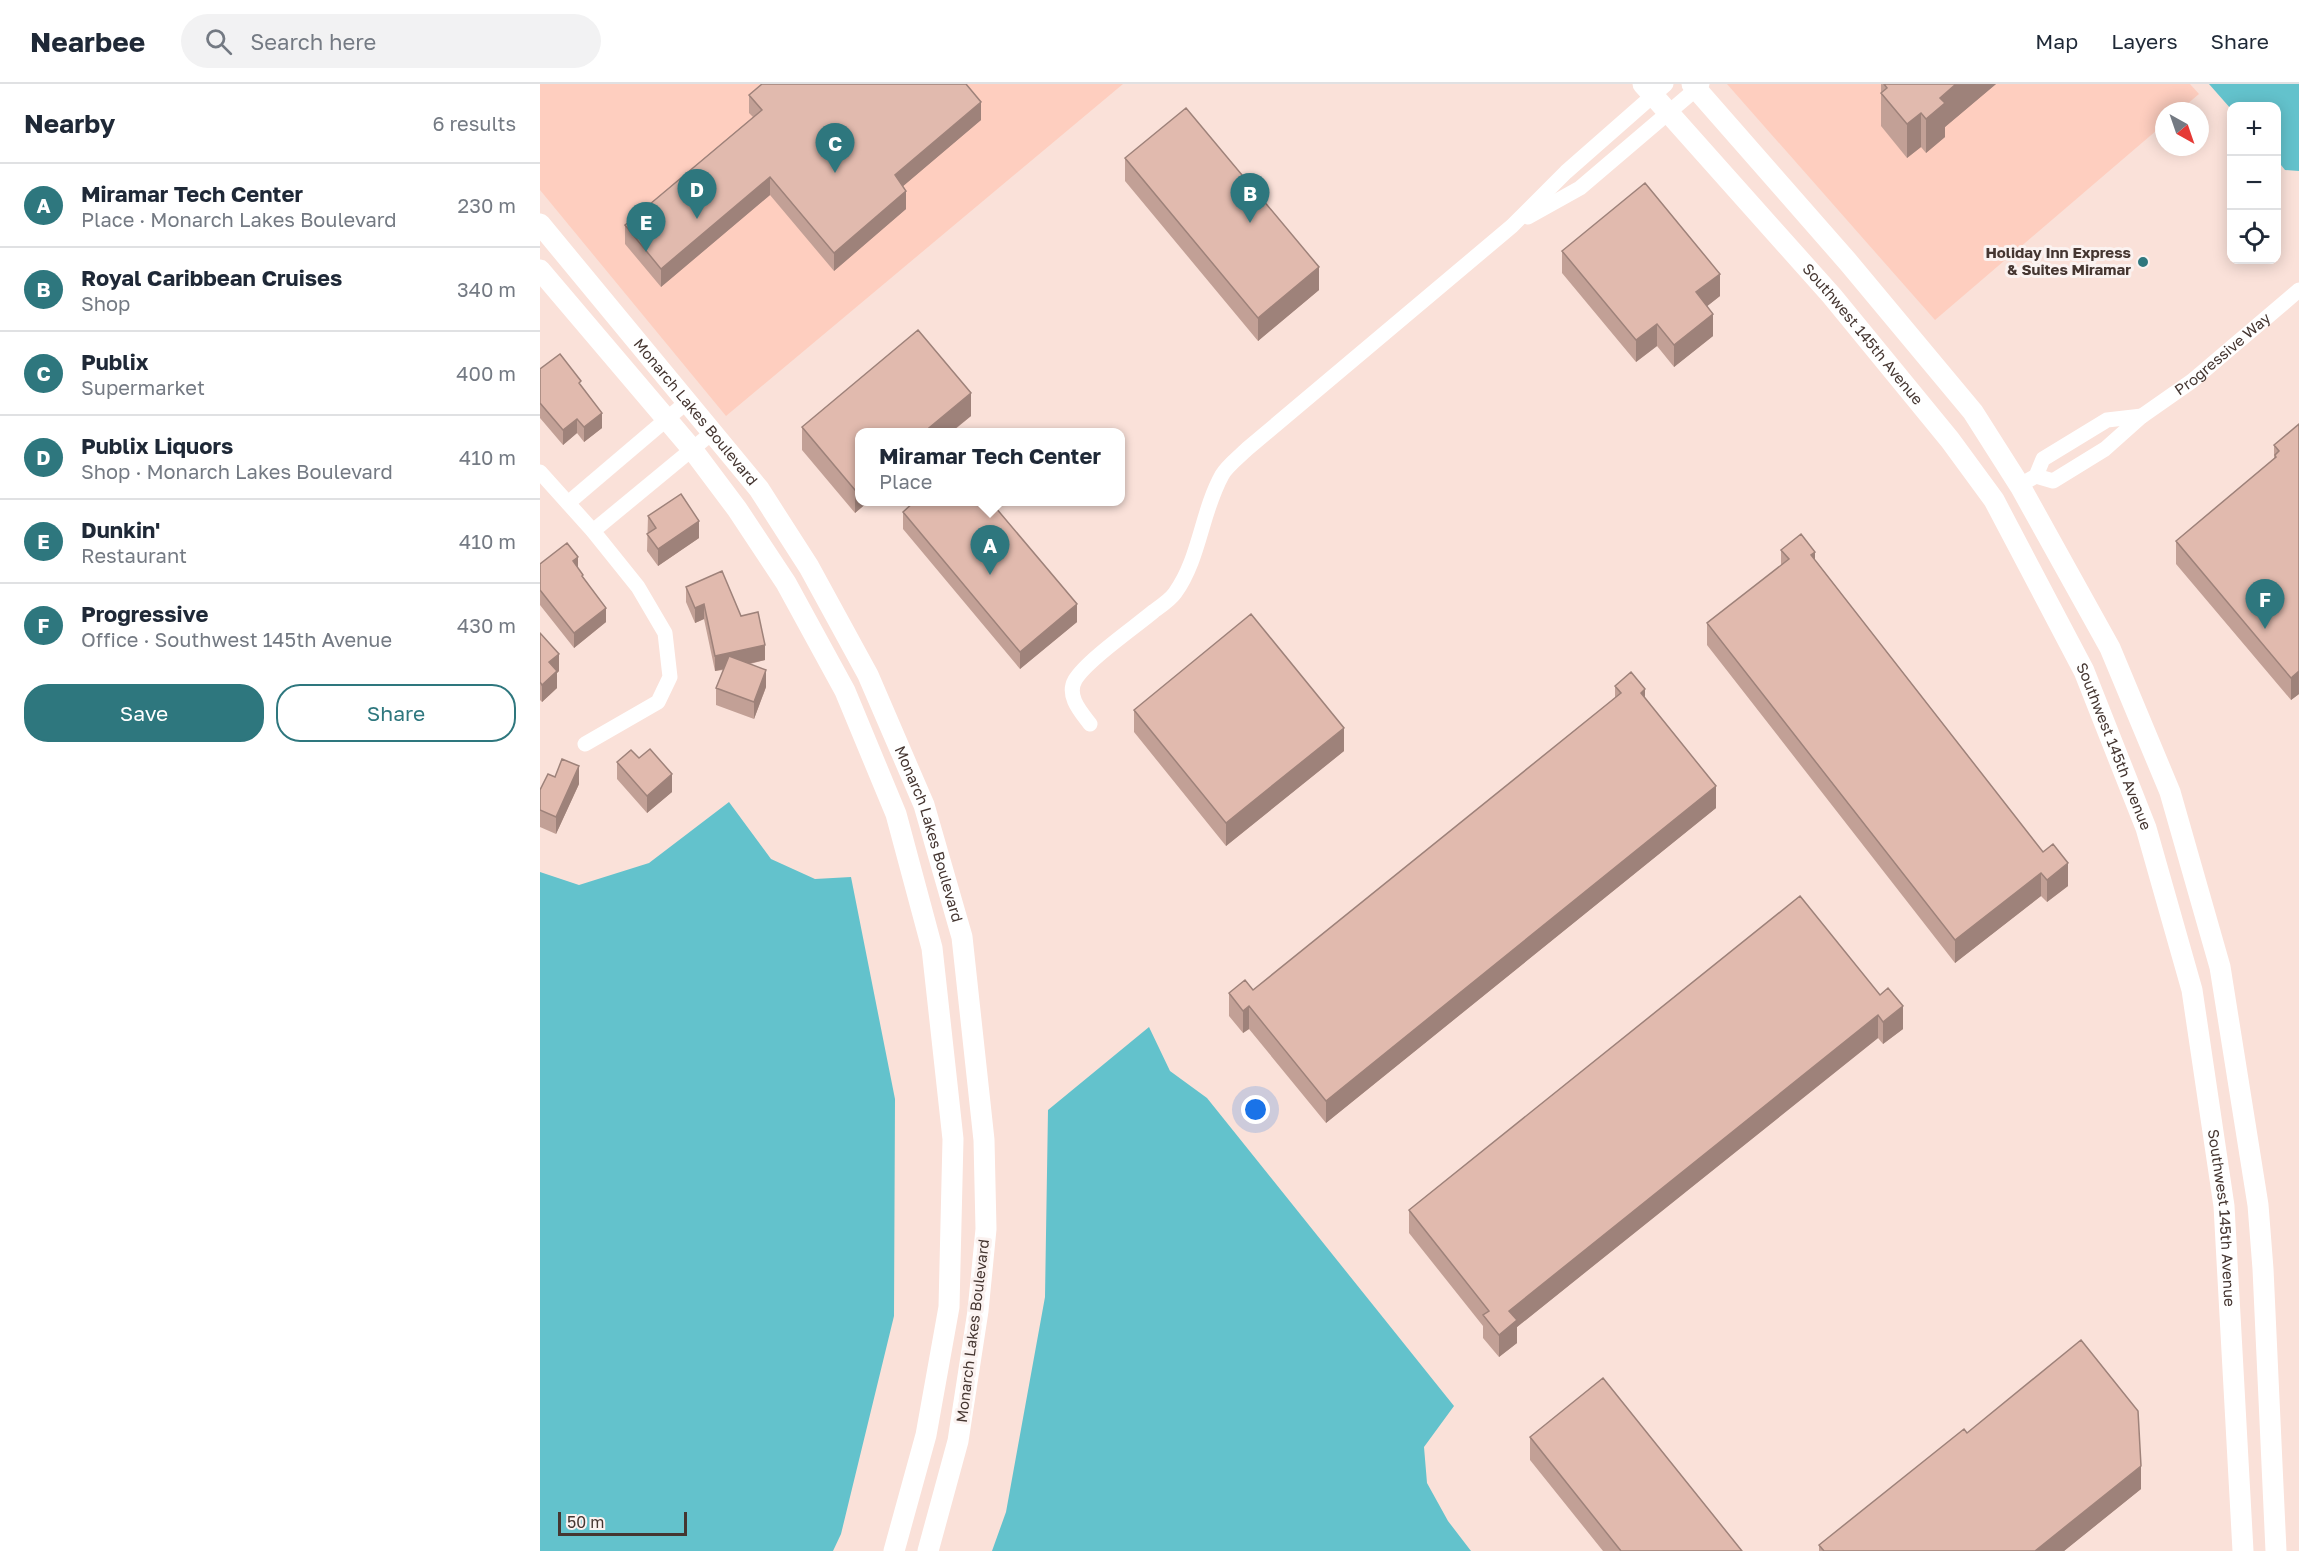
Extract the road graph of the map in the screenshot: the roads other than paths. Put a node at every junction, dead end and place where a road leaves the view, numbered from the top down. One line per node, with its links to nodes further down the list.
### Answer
1 (1697, 86): 3 (street); 14 (street)
2 (1654, 88): 3 (street, Southwest 145th Avenue); 5 (street)
3 (1669, 113): 5 (street); 21 (street, Southwest 145th Avenue)
4 (540, 224): 8 (street, Monarch Lakes Boulevard)
5 (1512, 226): 17 (street)
6 (540, 270): 10 (street, Monarch Lakes Boulevard)
7 (2299, 290): 9 (street, Progressive Way)
8 (688, 401): 10 (street); 11 (street, Monarch Lakes Boulevard)
9 (2142, 416): 14 (street, Progressive Way); 14 (street, Progressive Way)
10 (667, 419): 12 (street, Monarch Lakes Boulevard); 15 (street)
11 (713, 432): 12 (street); 20 (street, Monarch Lakes Boulevard)
12 (692, 449): 16 (street); 19 (street, Monarch Lakes Boulevard)
13 (540, 472): 15 (street)
14 (2028, 481): 22 (street)
15 (568, 503): 16 (street)
16 (593, 531): 18 (street)
17 (1090, 724)
18 (585, 744)
19 (894, 1551)
20 (928, 1551)
21 (2243, 1551)
22 (2276, 1551)

